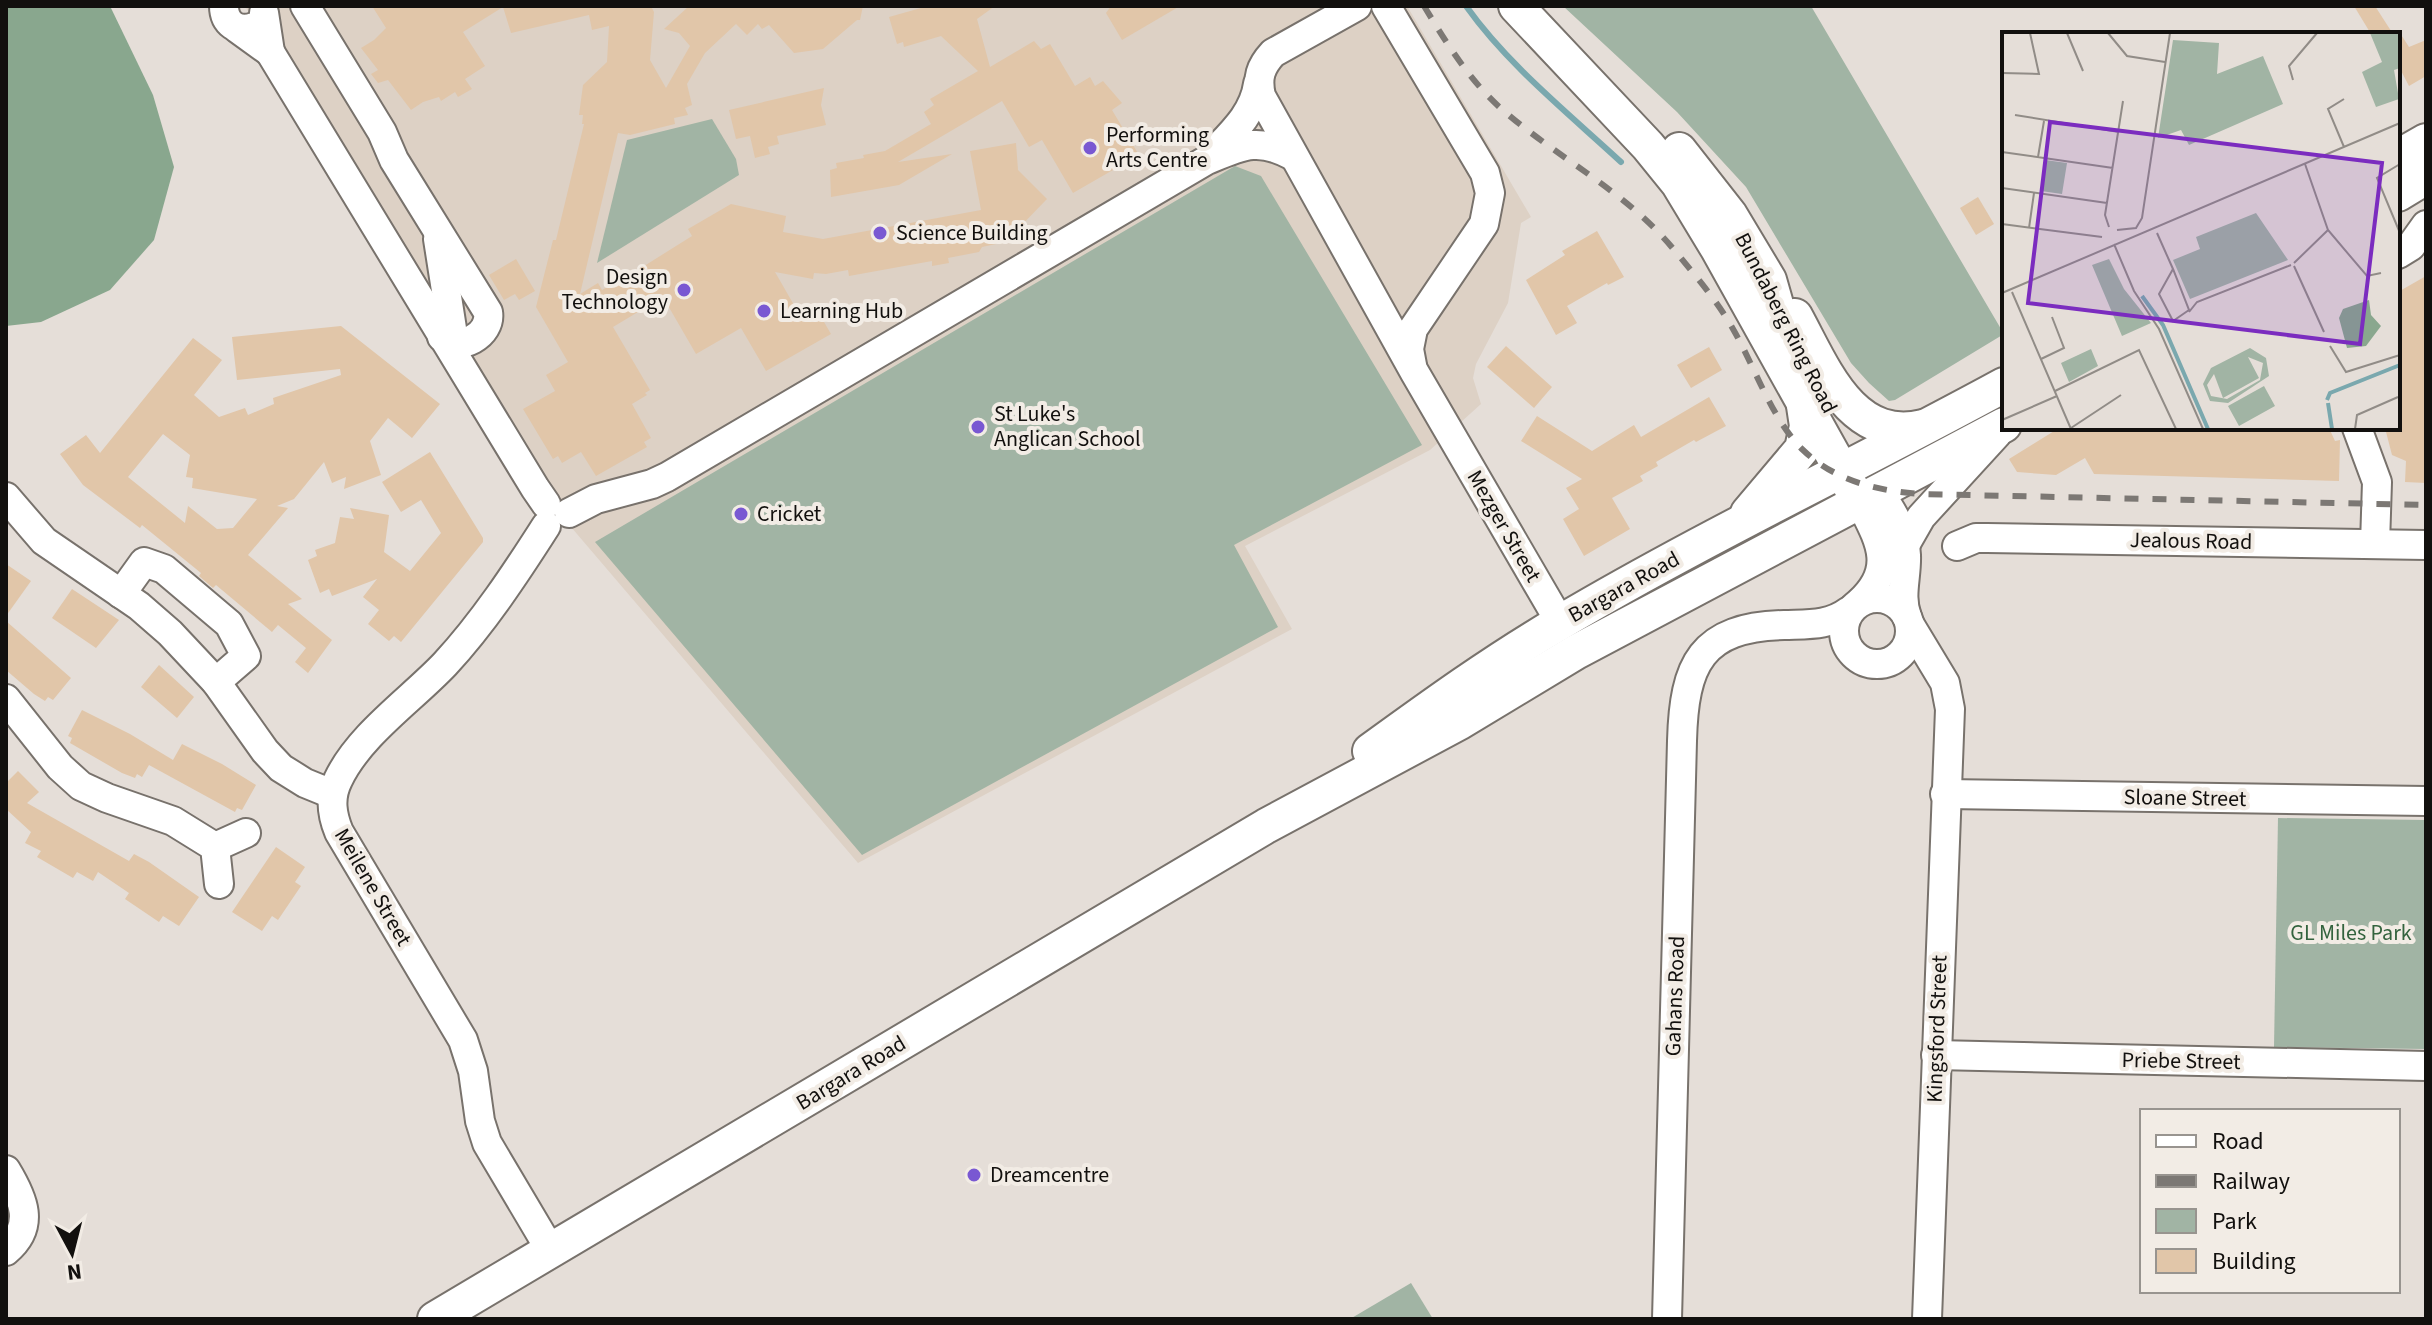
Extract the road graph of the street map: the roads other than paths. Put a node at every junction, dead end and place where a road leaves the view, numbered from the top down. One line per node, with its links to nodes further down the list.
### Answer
1 (305, 6): 17 (street)
2 (1357, 6): 9 (street)
3 (1386, 6): 22 (street)
4 (1516, 6): 7 (main road, Bundaberg Ring Road)
5 (264, 9): 6 (street); 8 (street)
6 (227, 12): 8 (street)
7 (1542, 33): 20 (main road, Bundaberg Ring Road); 24 (main road, Bundaberg Ring Road)
8 (270, 52): 19 (street)
9 (1258, 84): 11 (street, Mezger Street); 13 (street)
10 (2426, 141): 12 (main road)
11 (1293, 156): 13 (street); 22 (street, Mezger Street)
12 (2400, 156)
13 (1207, 160): 32 (street)
14 (2426, 177): 15 (main road)
15 (2400, 193)
16 (2426, 225): 18 (street)
17 (438, 244): 19 (street); 21 (street); 21 (street)
18 (2400, 253)
19 (408, 280): 21 (street)
20 (1769, 280): 25 (main road); 29 (main road, Bundaberg Ring Road)
21 (451, 347): 32 (street)
22 (1415, 373): 41 (street, Mezger Street)
23 (2002, 386): 25 (main road, Bargara Road)
24 (1802, 401): 29 (main road, Bundaberg Ring Road); 33 (main road)
25 (1929, 426): 29 (main road, Bargara Road)
26 (2002, 428): 31 (main road, Bargara Road)
27 (2002, 429): 35 (street)
28 (2358, 430): 34 (street)
29 (1850, 467): 31 (main road, Bundaberg Ring Road); 33 (main road, Bargara Road)
30 (12, 492): 38 (street)
31 (1869, 497): 35 (street); 39 (street); 42 (main road, Bargara Road)
32 (554, 514): 49 (street)
33 (1738, 525): 41 (main road, Bargara Road)
34 (2375, 544): 36 (street, Jealous Road); 37 (street, Jealous Road)
35 (1905, 545): 40 (street)
36 (2426, 545)
37 (1957, 546)
38 (121, 594): 46 (street); 46 (street)
39 (1854, 607): 40 (street, Gahans Road); 43 (street); 45 (street, Gahans Road)
40 (1909, 621): 44 (street); 48 (street, Kingsford Street)
41 (1560, 622): 42 (main road); 52 (main road, Bargara Road)
42 (1576, 652): 52 (main road, Bargara Road)
43 (1852, 654): 44 (street); 45 (street)
44 (1888, 662): 48 (street, Kingsford Street)
45 (1694, 674): 62 (street, Gahans Road)
46 (216, 682): 49 (street)
47 (6, 699): 54 (street)
48 (1947, 738): 50 (street, Kingsford Street)
49 (332, 794): 60 (street, Meilene Street)
50 (1945, 794): 51 (street, Sloane Street); 56 (street, Kingsford Street)
51 (2426, 801)
52 (1266, 826): 60 (main road, Bargara Road)
53 (246, 833): 54 (street)
54 (215, 847): 55 (street)
55 (219, 884)
56 (1936, 1055): 57 (street, Priebe Street); 63 (street, Kingsford Street)
57 (2426, 1066)
58 (6, 1170): 59 (street)
59 (25, 1238)
60 (551, 1251): 61 (main road, Bargara Road)
61 (435, 1319)
62 (1667, 1319)
63 (1927, 1319)

